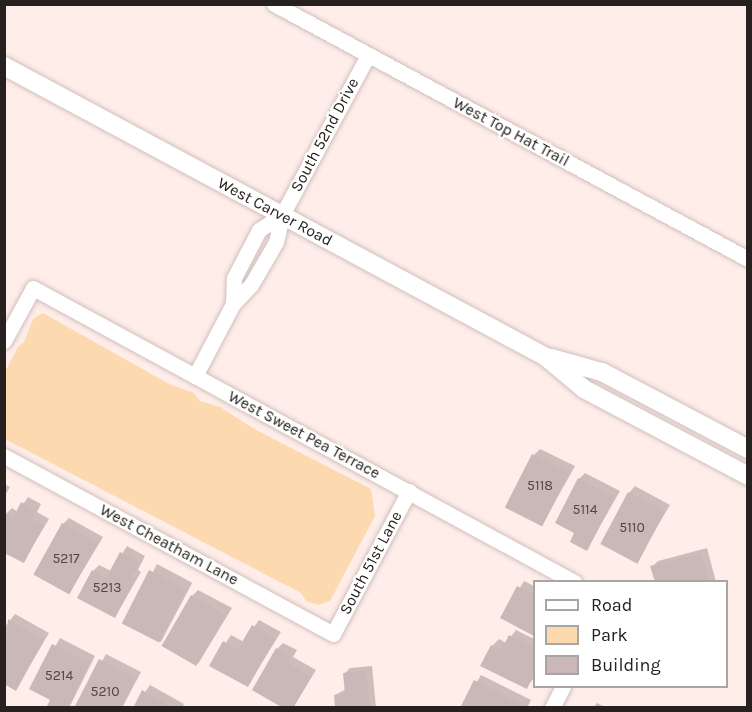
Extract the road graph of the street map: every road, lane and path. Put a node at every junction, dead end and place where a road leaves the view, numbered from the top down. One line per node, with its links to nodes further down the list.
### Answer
1 (274, 4): 2 (street, West Top Hat Trail)
2 (368, 55): 4 (street, South 52nd Drive); 5 (street, West Top Hat Trail)
3 (4, 66): 4 (street, West Carver Road)
4 (282, 215): 7 (street, West Carver Road); 8 (street, South 52nd Drive)
5 (747, 259)
6 (4, 341): 8 (street, West Sweet Pea Terrace)
7 (546, 357): 9 (street, West Carver Road); 11 (street, West Carver Road)
8 (195, 376): 12 (street, West Sweet Pea Terrace)
9 (747, 449)
10 (4, 456): 14 (street, West Cheatham Lane)
11 (747, 476)
12 (409, 492): 13 (street, West Sweet Pea Terrace); 14 (street, South 51st Lane)
13 (570, 580)
14 (333, 634)
15 (562, 688): 16 (street)
16 (552, 708)

